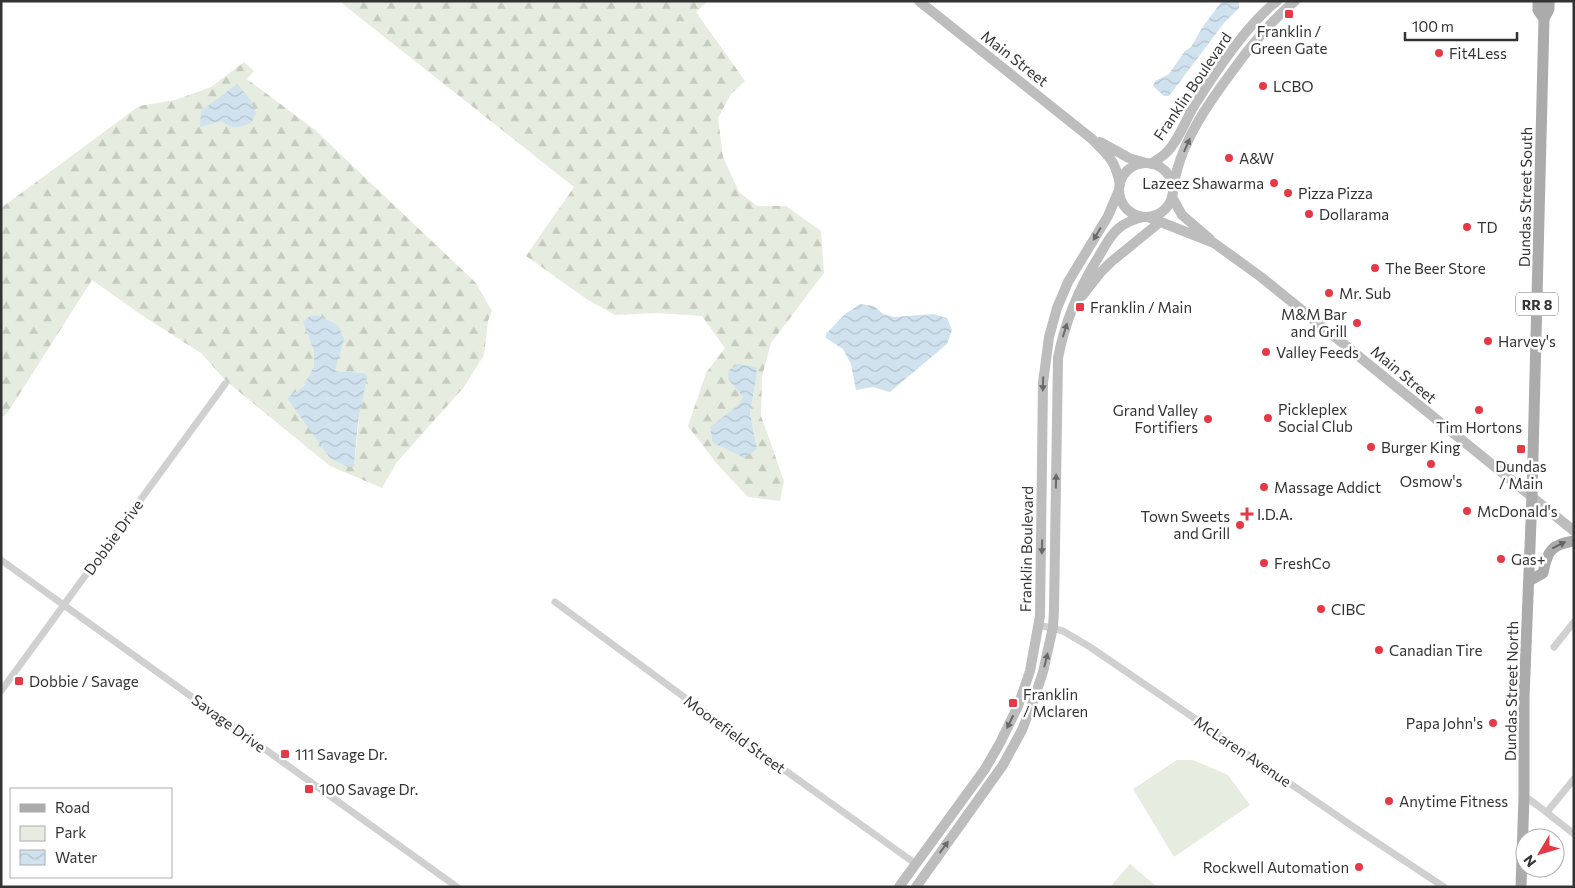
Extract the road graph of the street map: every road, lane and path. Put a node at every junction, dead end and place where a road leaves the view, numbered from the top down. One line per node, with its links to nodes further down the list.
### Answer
1 (919, 1): 7 (main road, Main Street)
2 (1295, 1): 10 (main road, Franklin Boulevard, one-way to 2)
3 (1538, 1): 6 (main road, Dundas Street South / RR 8)
4 (1549, 1): 6 (main road, Dundas Street South / RR 8)
5 (1274, 2): 8 (main road, Franklin Boulevard)
6 (1544, 20): 16 (main road, Dundas Street South / RR 8)
7 (1092, 139): 8 (main road, Main Street); 9 (main road, Main Street)
8 (1148, 164): 9 (main road); 10 (main road)
9 (1119, 187): 11 (main road); 24 (main road, Franklin Boulevard, one-way to 24)
10 (1173, 194): 11 (main road); 13 (main road, Main Street)
11 (1146, 217): 12 (main road, Main Street); 14 (main road, Franklin Boulevard)
12 (1160, 222): 13 (main road, Main Street); 14 (main road)
13 (1214, 243): 16 (main road, Main Street)
14 (1072, 309): 25 (main road, Franklin Boulevard, one-way to 14)
15 (225, 384): 22 (street, Dobbie Drive)
16 (1532, 496): 17 (main road, Main Street); 20 (main road, Dundas Street North / RR 8)
17 (1574, 531)
18 (1574, 541): 20 (main road, one-way to 18)
19 (1, 560): 22 (street, Savage Drive)
20 (1529, 581): 29 (main road, Dundas Street North / RR 8)
21 (555, 602): 32 (street, Moorefield Street)
22 (64, 605): 27 (street, Dobbie Drive); 33 (street, Savage Drive)
23 (1574, 622): 26 (street)
24 (1039, 625): 25 (street, McLaren Avenue); 32 (main road, Franklin Boulevard, one-way to 32)
25 (1053, 627): 35 (main road, Franklin Boulevard, one-way to 25); 36 (street, McLaren Avenue)
26 (1554, 647)
27 (1, 691)
28 (1574, 779): 30 (street)
29 (1524, 796): 30 (street); 37 (main road, Dundas Street North / RR 8)
30 (1547, 812): 31 (street)
31 (1574, 834)
32 (916, 864): 34 (main road, Franklin Boulevard)
33 (457, 887)
34 (899, 887)
35 (916, 887)
36 (1444, 887)
37 (1521, 887)

